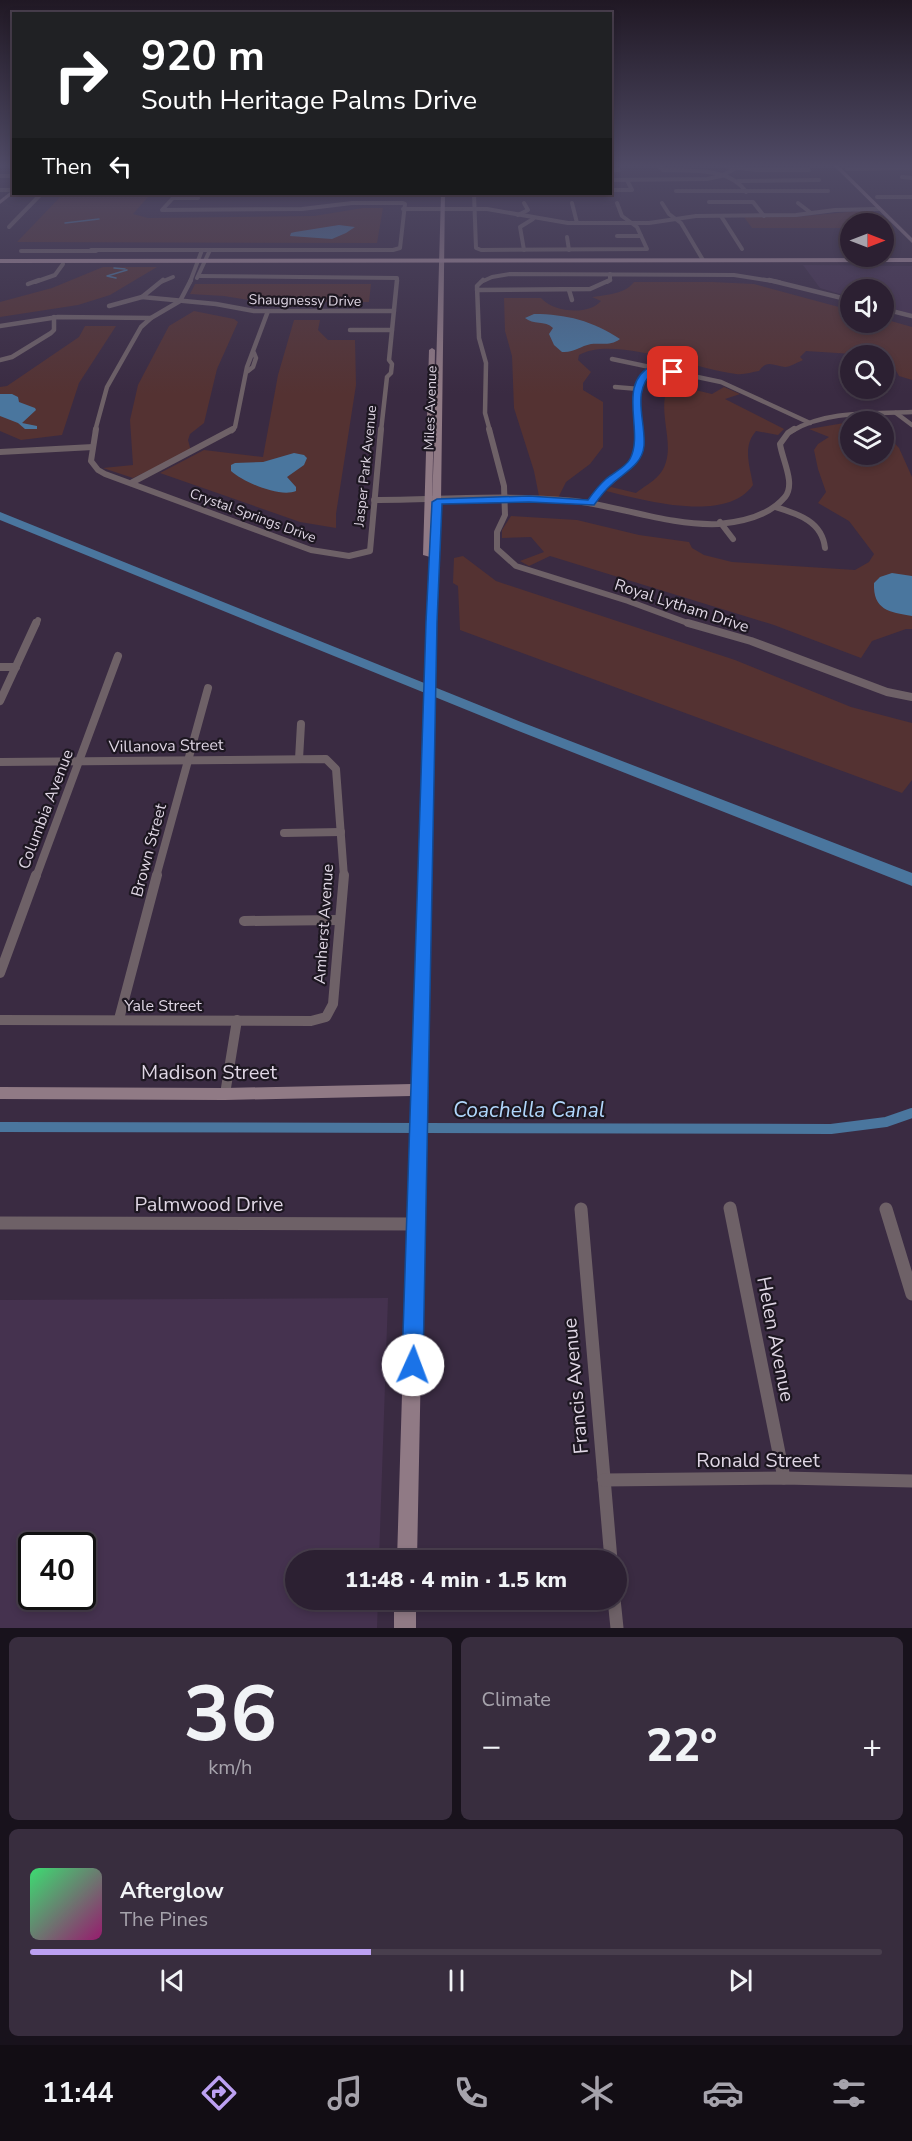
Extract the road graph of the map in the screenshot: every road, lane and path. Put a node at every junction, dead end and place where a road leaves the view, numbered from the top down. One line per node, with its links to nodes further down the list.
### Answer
1 (400, 242): 11 (street)
2 (438, 242): 20 (street, Miles Avenue)
3 (476, 242): 12 (street)
4 (523, 242): 12 (street)
5 (568, 242): 13 (street)
6 (644, 242): 13 (street)
7 (691, 242): 15 (street)
8 (738, 242): 9 (street)
9 (742, 249)
10 (202, 250): 11 (street); 14 (street); 24 (street)
11 (210, 250): 24 (street)
12 (524, 250): 13 (street)
13 (569, 250)
14 (21, 251)
15 (701, 260): 16 (main road); 20 (main road); 28 (main road)
16 (805, 260): 17 (main road); 25 (main road)
17 (840, 260)
18 (119, 261): 23 (main road); 24 (main road); 27 (main road)
19 (894, 261): 22 (main road)
20 (438, 262): 24 (main road); 28 (main road); 67 (street, Miles Avenue); 68 (street, Miles Avenue)
21 (894, 262): 22 (main road)
22 (912, 262)
23 (0, 263): 27 (main road)
24 (201, 263): 27 (main road); 31 (street); 36 (street)
25 (738, 263): 26 (main road); 28 (main road)
26 (840, 263)
27 (63, 264): 35 (street)
28 (640, 264)
29 (609, 274): 34 (street); 37 (street); 38 (street)
30 (776, 275): 34 (street)
31 (199, 276): 33 (street); 36 (street)
32 (173, 277): 39 (street)
33 (394, 277): 45 (street, Jasper Park Avenue)
34 (772, 279): 40 (street)
35 (28, 284)
36 (190, 284): 42 (street)
37 (477, 290): 38 (street); 65 (street)
38 (569, 290): 41 (street)
39 (142, 297): 42 (street, Shaugnessy Drive); 43 (street)
40 (840, 297)
41 (572, 300)
42 (180, 301): 44 (street, Shaugnessy Drive); 49 (street)
43 (109, 306)
44 (268, 311): 45 (street, Shaugnessy Drive); 64 (street)
45 (394, 311): 52 (street, Jasper Park Avenue)
46 (894, 312): 47 (street)
47 (912, 316)
48 (54, 317): 49 (street); 50 (street); 54 (street)
49 (151, 318): 62 (street)
50 (0, 326)
51 (350, 330): 52 (street)
52 (392, 330): 66 (street, Jasper Park Avenue)
53 (612, 359): 55 (street)
54 (0, 360)
55 (653, 368): 57 (street); 60 (street)
56 (615, 387): 57 (street)
57 (639, 389): 69 (street)
58 (912, 413): 59 (street)
59 (901, 415): 60 (street); 61 (street)
60 (808, 423): 70 (street)
61 (912, 425)
62 (93, 447): 63 (street); 64 (street, Crystal Springs Drive)
63 (0, 452)
64 (134, 484): 74 (street, Crystal Springs Drive)
65 (504, 499): 68 (street); 69 (street); 81 (street, Royal Lytham Drive)
66 (374, 500): 67 (street); 74 (street, Jasper Park Avenue)
67 (428, 500): 68 (street); 76 (street, Miles Avenue)
68 (437, 500): 76 (street, Miles Avenue)
69 (590, 503): 71 (street)
70 (775, 507): 71 (street); 73 (street)
71 (720, 522): 72 (street)
72 (733, 539)
73 (825, 548)
74 (364, 555)
75 (38, 620): 79 (street)
76 (431, 622): 98 (street, Miles Avenue)
77 (118, 656): 86 (street, Columbia Avenue)
78 (0, 667): 79 (street)
79 (16, 667): 82 (street)
80 (208, 688): 85 (street, Brown Street)
81 (912, 697)
82 (0, 701)
83 (301, 724): 84 (street)
84 (299, 759): 85 (street, Villanova Street); 88 (street, Villanova Street)
85 (187, 760): 86 (street, Villanova Street); 95 (street, Brown Street)
86 (79, 761): 87 (street, Villanova Street); 93 (street, Columbia Avenue)
87 (0, 762)
88 (331, 762): 89 (street, Amherst Avenue)
89 (341, 832): 90 (street); 91 (street, Amherst Avenue)
90 (284, 833)
91 (339, 920): 92 (street); 94 (street, Amherst Avenue)
92 (244, 921)
93 (0, 973)
94 (326, 1017): 97 (street, Yale Street)
95 (119, 1019): 96 (street, Yale Street); 97 (street, Yale Street)
96 (0, 1020)
97 (237, 1020): 100 (street)
98 (419, 1090): 100 (street, Madison Street); 105 (street, Miles Avenue)
99 (0, 1093): 100 (street, Madison Street)
100 (225, 1094)
101 (581, 1209): 108 (street, Francis Avenue)
102 (730, 1209): 107 (street, Helen Avenue)
103 (886, 1209): 106 (street)
104 (0, 1223): 105 (street, Palmwood Drive)
105 (417, 1224): 110 (street, Miles Avenue)
106 (912, 1294)
107 (784, 1478): 108 (street, Ronald Street); 109 (street, Ronald Street)
108 (604, 1480): 111 (street, Francis Avenue)
109 (912, 1481)
110 (407, 1550)
111 (610, 1550)
112 (405, 1610): 114 (street)
113 (615, 1610): 115 (street)
114 (405, 1628)
115 (617, 1628)

